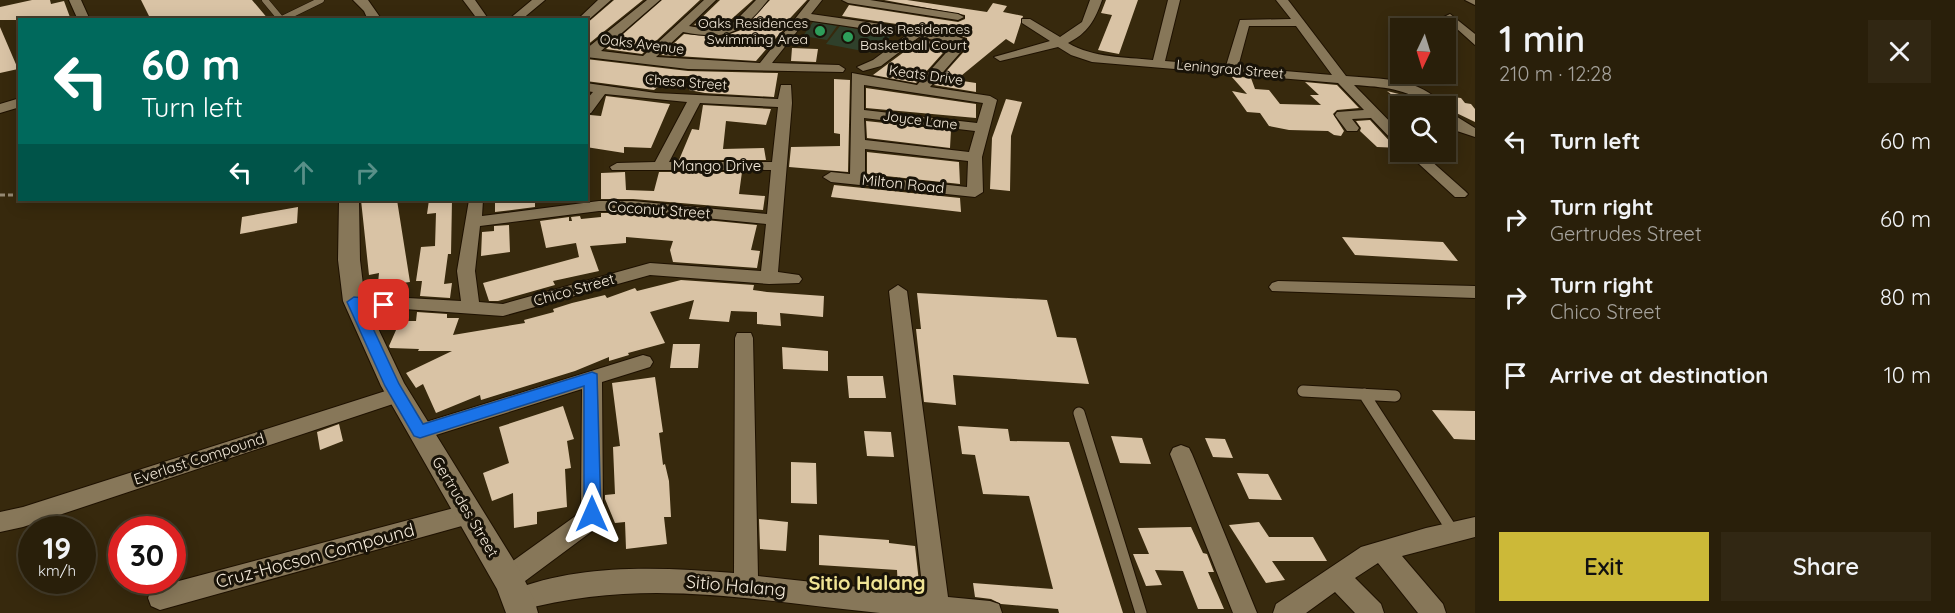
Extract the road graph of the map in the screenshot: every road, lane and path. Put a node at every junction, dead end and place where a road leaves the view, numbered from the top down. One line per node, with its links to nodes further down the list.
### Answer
1 (75, 0): 20 (street)
2 (265, 0): 21 (lane)
3 (321, 0): 22 (lane)
4 (360, 0): 23 (street)
5 (469, 0): 24 (street)
6 (539, 0): 25 (street)
7 (605, 0): 26 (street)
8 (654, 0): 34 (street)
9 (710, 0): 29 (street)
10 (762, 0): 29 (street)
11 (816, 0): 18 (street)
12 (848, 0): 31 (street)
13 (1096, 0): 32 (street)
14 (1174, 0): 37 (street)
15 (1282, 0): 28 (street)
16 (1471, 0): 17 (street)
17 (1475, 2)
18 (803, 16): 30 (street); 38 (street)
19 (1450, 17): 33 (street)
20 (83, 18)
21 (279, 18)
22 (282, 18)
23 (374, 18)
24 (482, 18)
25 (516, 18)
26 (584, 18)
27 (1026, 21): 32 (street, Leningrad Street)
28 (1301, 23): 39 (street); 41 (street)
29 (678, 28): 36 (street)
30 (917, 33): 31 (street); 40 (street)
31 (956, 41): 44 (street)
32 (1060, 41): 35 (street); 37 (street, Leningrad Street)
33 (1475, 41)
34 (589, 53): 36 (street, Oaks Avenue)
35 (1000, 57)
36 (645, 61): 38 (street, Oaks Avenue)
37 (1158, 63): 39 (street, Leningrad Street)
38 (764, 66): 40 (street, Oaks Avenue)
39 (1230, 69): 41 (street, Leningrad Street)
40 (859, 75): 44 (street, Keats Drive); 50 (street)
41 (1341, 80): 45 (street, Leningrad Street); 51 (street)
42 (588, 87): 43 (street, Chesa Street)
43 (602, 89): 46 (street, Chesa Street); 48 (street)
44 (920, 90): 53 (street, Keats Drive)
45 (1424, 96)
46 (695, 99): 60 (street, Mango Drive); 61 (street, Chesa Street)
47 (18, 103): 49 (street)
48 (588, 107)
49 (0, 109)
50 (858, 113): 53 (street, Joyce Lane); 57 (street)
51 (1373, 114): 54 (street); 55 (street)
52 (1456, 123): 56 (street)
53 (981, 128): 58 (street)
54 (1352, 128)
55 (1390, 130)
56 (1475, 133)
57 (858, 144): 58 (street); 64 (street)
58 (975, 157): 64 (street, Milton Road)
59 (1424, 162): 65 (street)
60 (660, 166): 61 (street, Mango Drive); 62 (street)
61 (778, 166): 70 (street)
62 (617, 167)
63 (831, 177): 64 (street, Milton Road)
64 (858, 180)
65 (1460, 194)
66 (0, 195): 67 (path)
67 (18, 195)
68 (349, 201): 77 (street, Gertrudes Street)
69 (476, 201): 71 (street)
70 (773, 220): 71 (street, Coconut Street); 72 (street)
71 (472, 222): 78 (street)
72 (769, 278): 73 (street, Chico Street); 78 (street, Chico Street)
73 (793, 279)
74 (1278, 287): 76 (street)
75 (898, 291): 97 (street)
76 (1475, 292)
77 (354, 302): 78 (street, Chico Street); 83 (street, Gertrudes Street)
78 (471, 309)
79 (744, 338): 94 (street)
80 (643, 362): 81 (street)
81 (592, 378): 87 (street); 95 (street)
82 (1303, 391): 84 (lane)
83 (398, 394): 87 (street, Gertrudes Street); 90 (street, Everlast Compound)
84 (1364, 394): 85 (lane); 91 (lane)
85 (1395, 396)
86 (1079, 413): 99 (lane)
87 (420, 432): 89 (street, Gertrudes Street)
88 (1181, 454): 100 (street)
89 (469, 514): 95 (street, Gertrudes Street); 96 (street, Cruz-Hocson Compound)
90 (0, 522)
91 (1465, 530): 92 (street)
92 (1383, 551): 93 (street); 103 (street)
93 (1337, 577): 101 (street); 102 (street)
94 (746, 586): 95 (street, Sitio Halang); 97 (street, Sitio Halang)
95 (516, 597)
96 (160, 598)
97 (937, 607): 98 (street, Sitio Halang)
98 (990, 613)
99 (1141, 613)
100 (1245, 613)
101 (1285, 613)
102 (1372, 613)
103 (1434, 613)

